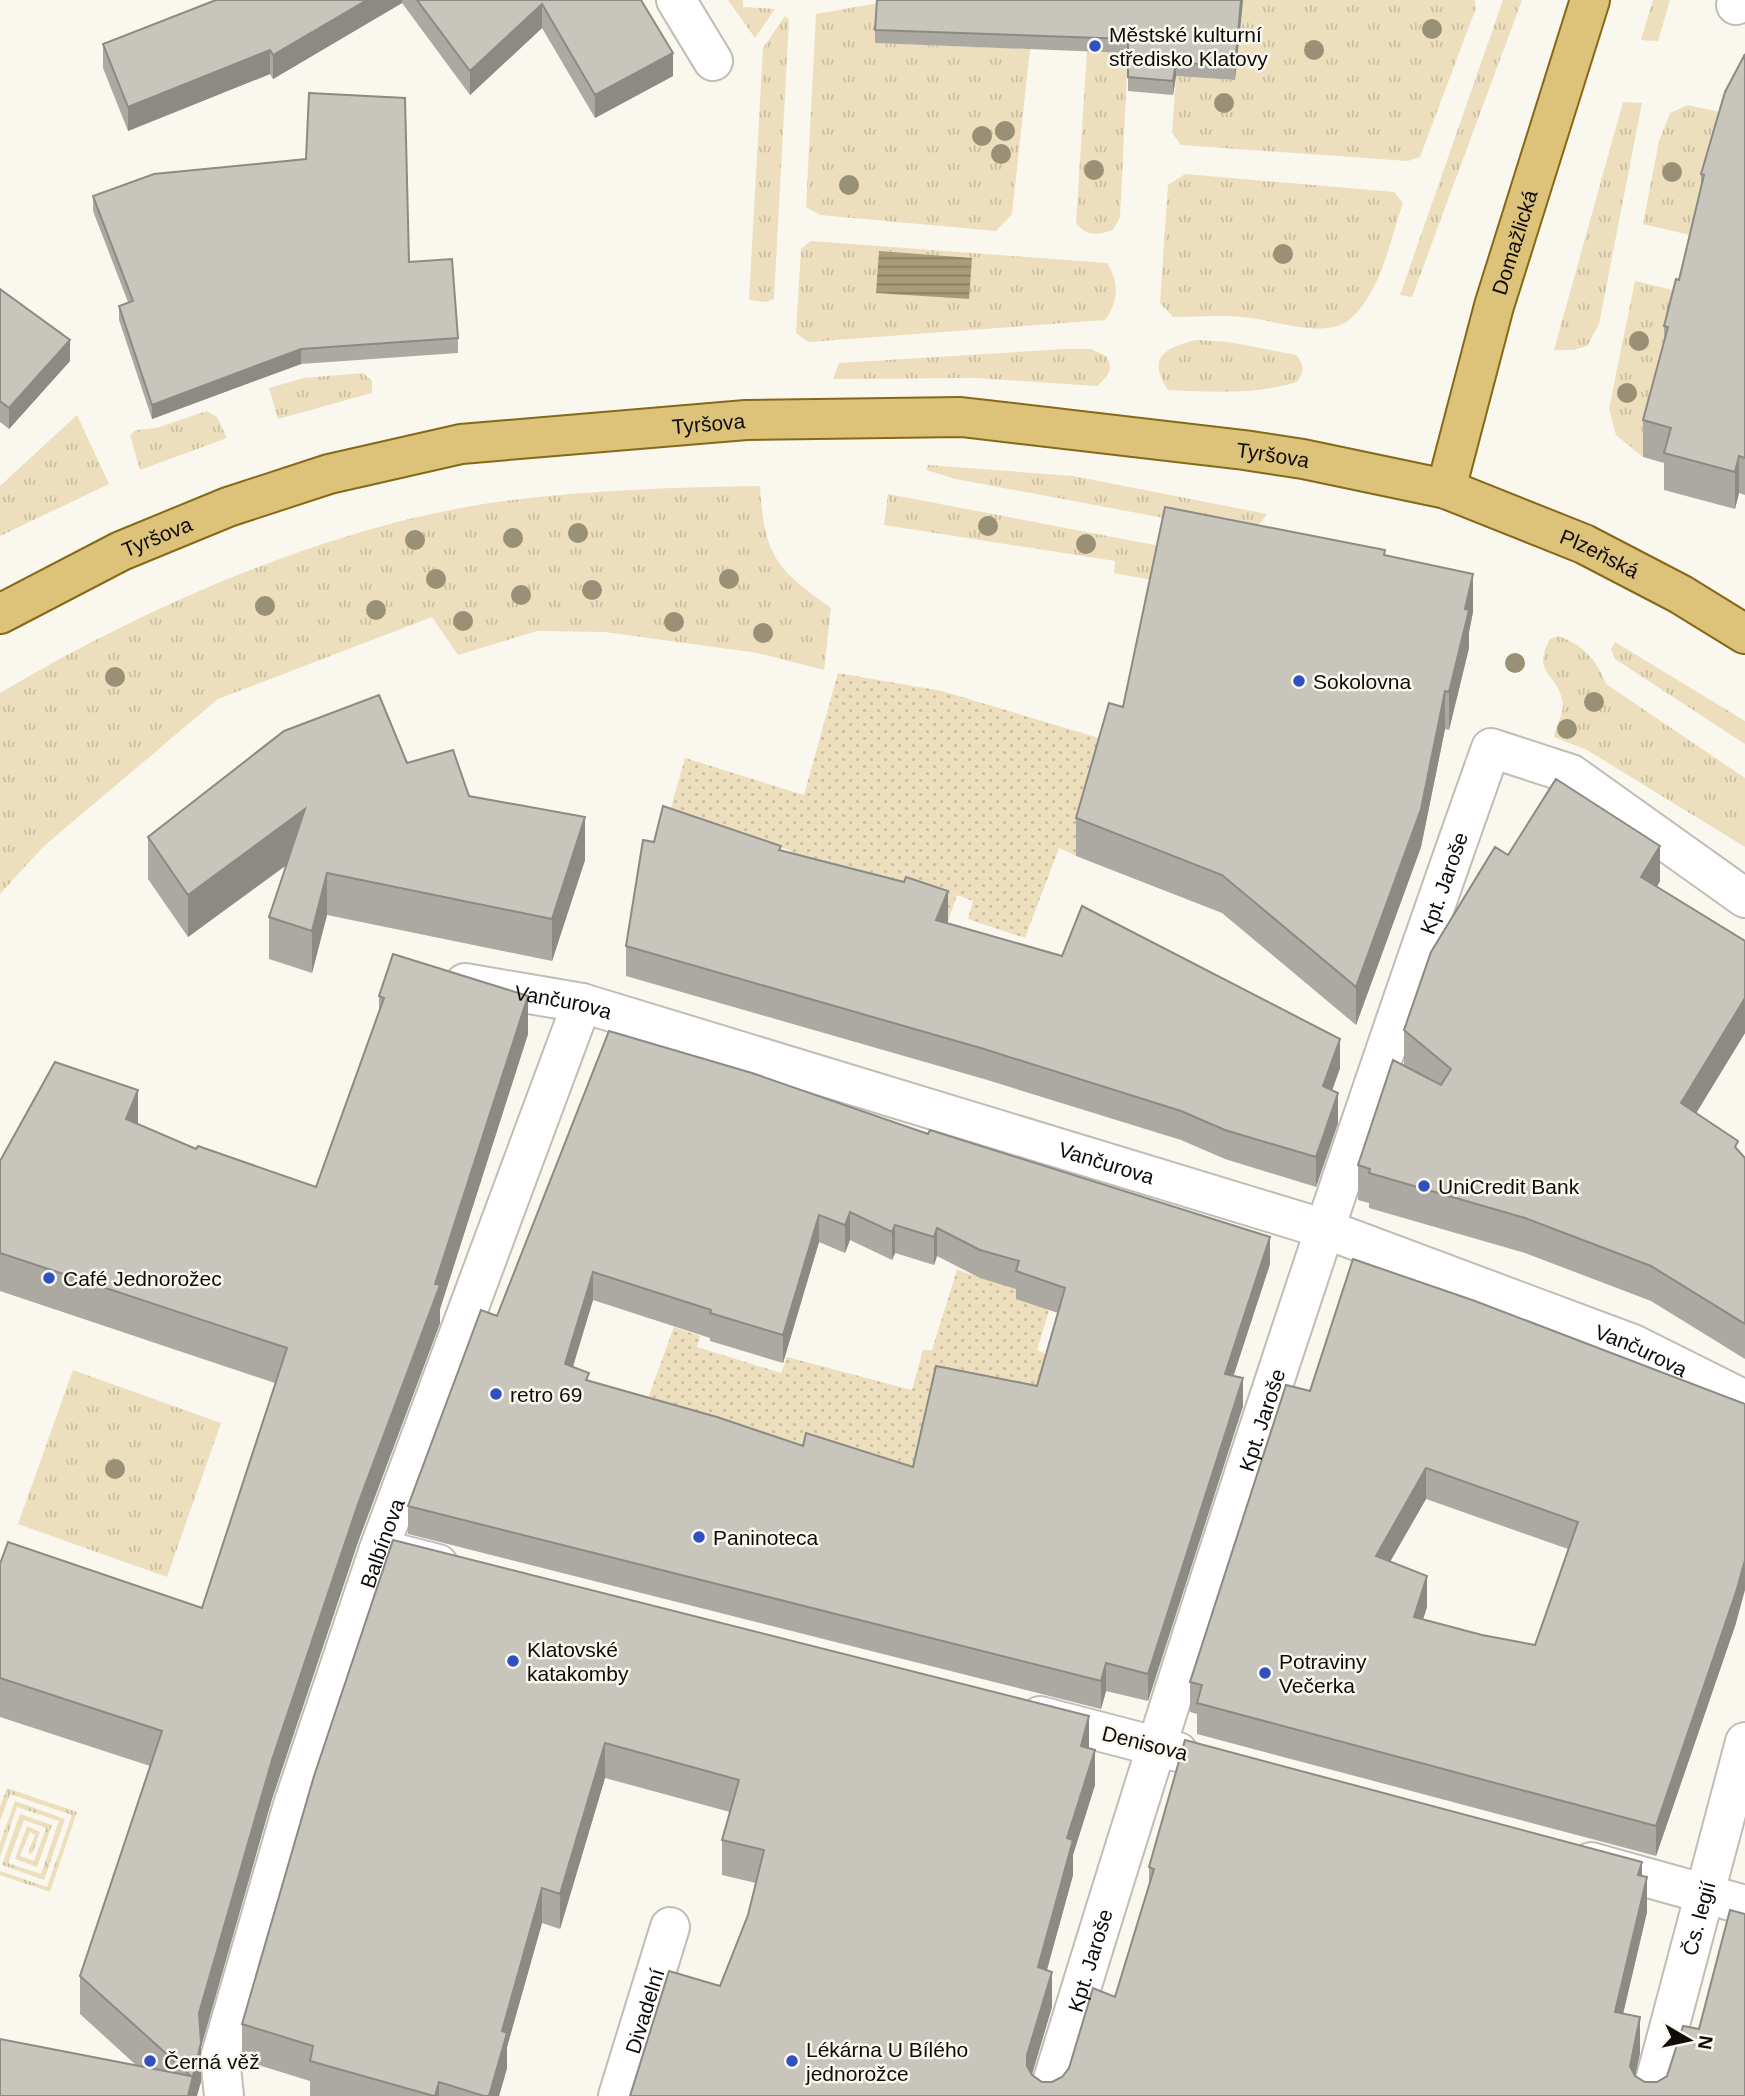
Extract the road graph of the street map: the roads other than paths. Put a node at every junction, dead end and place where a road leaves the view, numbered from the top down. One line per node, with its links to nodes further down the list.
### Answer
1 (676, 0): 3 (street)
2 (1590, 0): 4 (main road, Domažlická)
3 (713, 61)
4 (1446, 489): 5 (main road, Tyršova); 6 (main road, Plzeňská)
5 (5, 603)
6 (1745, 635)
7 (1745, 898): 10 (street, Kpt. Jaroše)
8 (450, 981): 9 (street, Vančurova)
9 (582, 1003): 10 (street, Vančurova); 12 (street, Balbínova)
10 (1325, 1229): 11 (street, Vančurova); 16 (street, Kpt. Jaroše)
11 (1745, 1400)
12 (379, 1549): 13 (street); 22 (street, Balbínova)
13 (473, 1573)
14 (1008, 1708): 16 (street, Denisova)
15 (1745, 1742): 19 (street, Čs. legií)
16 (1155, 1745): 17 (street, Denisova); 24 (street, Kpt. Jaroše)
17 (1209, 1760)
18 (1558, 1853): 19 (street)
19 (1706, 1892): 20 (street); 25 (street, Čs. legií)
20 (1745, 1905)
21 (670, 1927): 23 (street, Divadelní)
22 (224, 2096)
23 (618, 2096)
24 (1048, 2096)
25 (1651, 2096)

